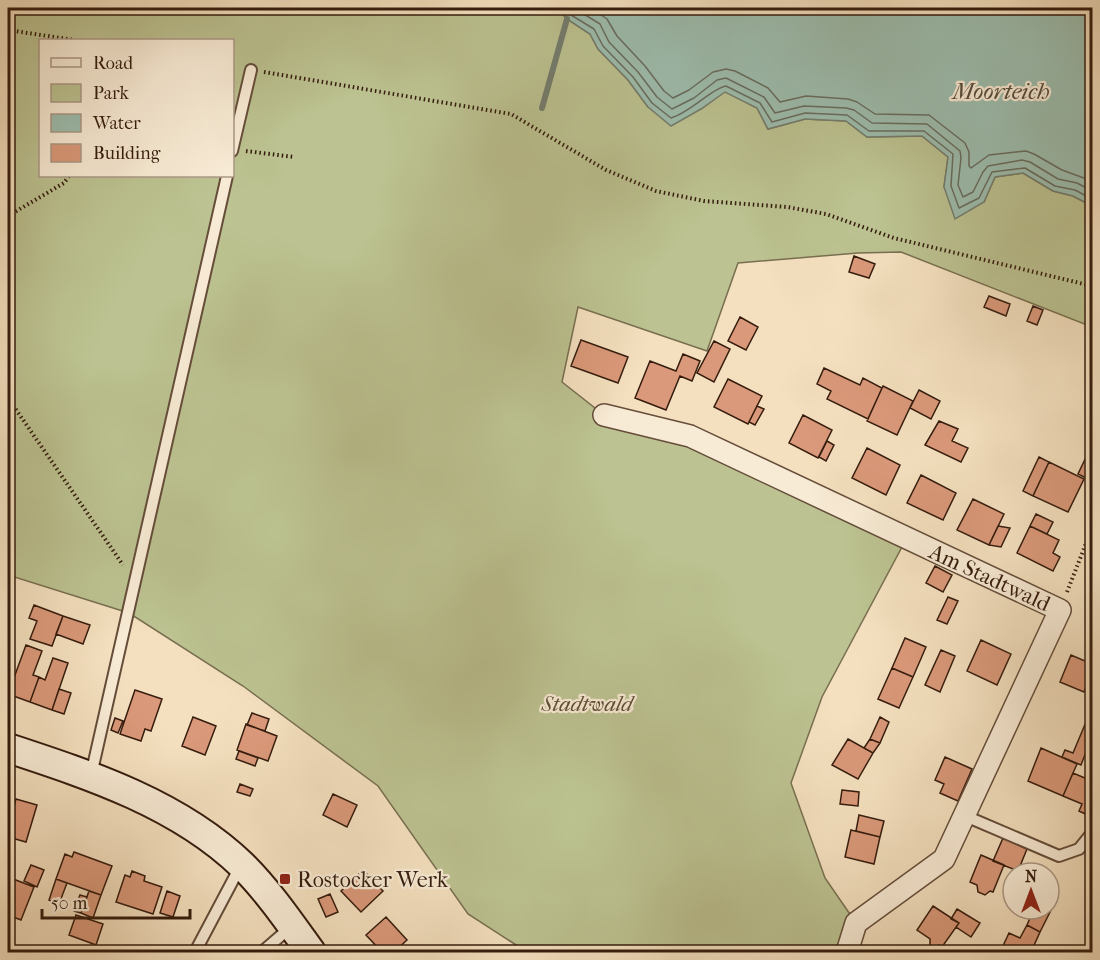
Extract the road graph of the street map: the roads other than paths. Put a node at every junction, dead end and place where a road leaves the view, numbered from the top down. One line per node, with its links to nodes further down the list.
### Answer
1 (251, 70): 2 (lane)
2 (234, 146)
3 (227, 177): 6 (lane)
4 (604, 415): 7 (street, Am Stadtwald)
5 (8, 748): 6 (street)
6 (91, 775): 9 (street)
7 (963, 815): 8 (lane); 14 (street, Am Stadtwald)
8 (1092, 833)
9 (241, 865): 10 (street); 11 (lane)
10 (292, 926): 12 (lane); 13 (street)
11 (195, 952)
12 (262, 952)
13 (311, 952)
14 (847, 952)

